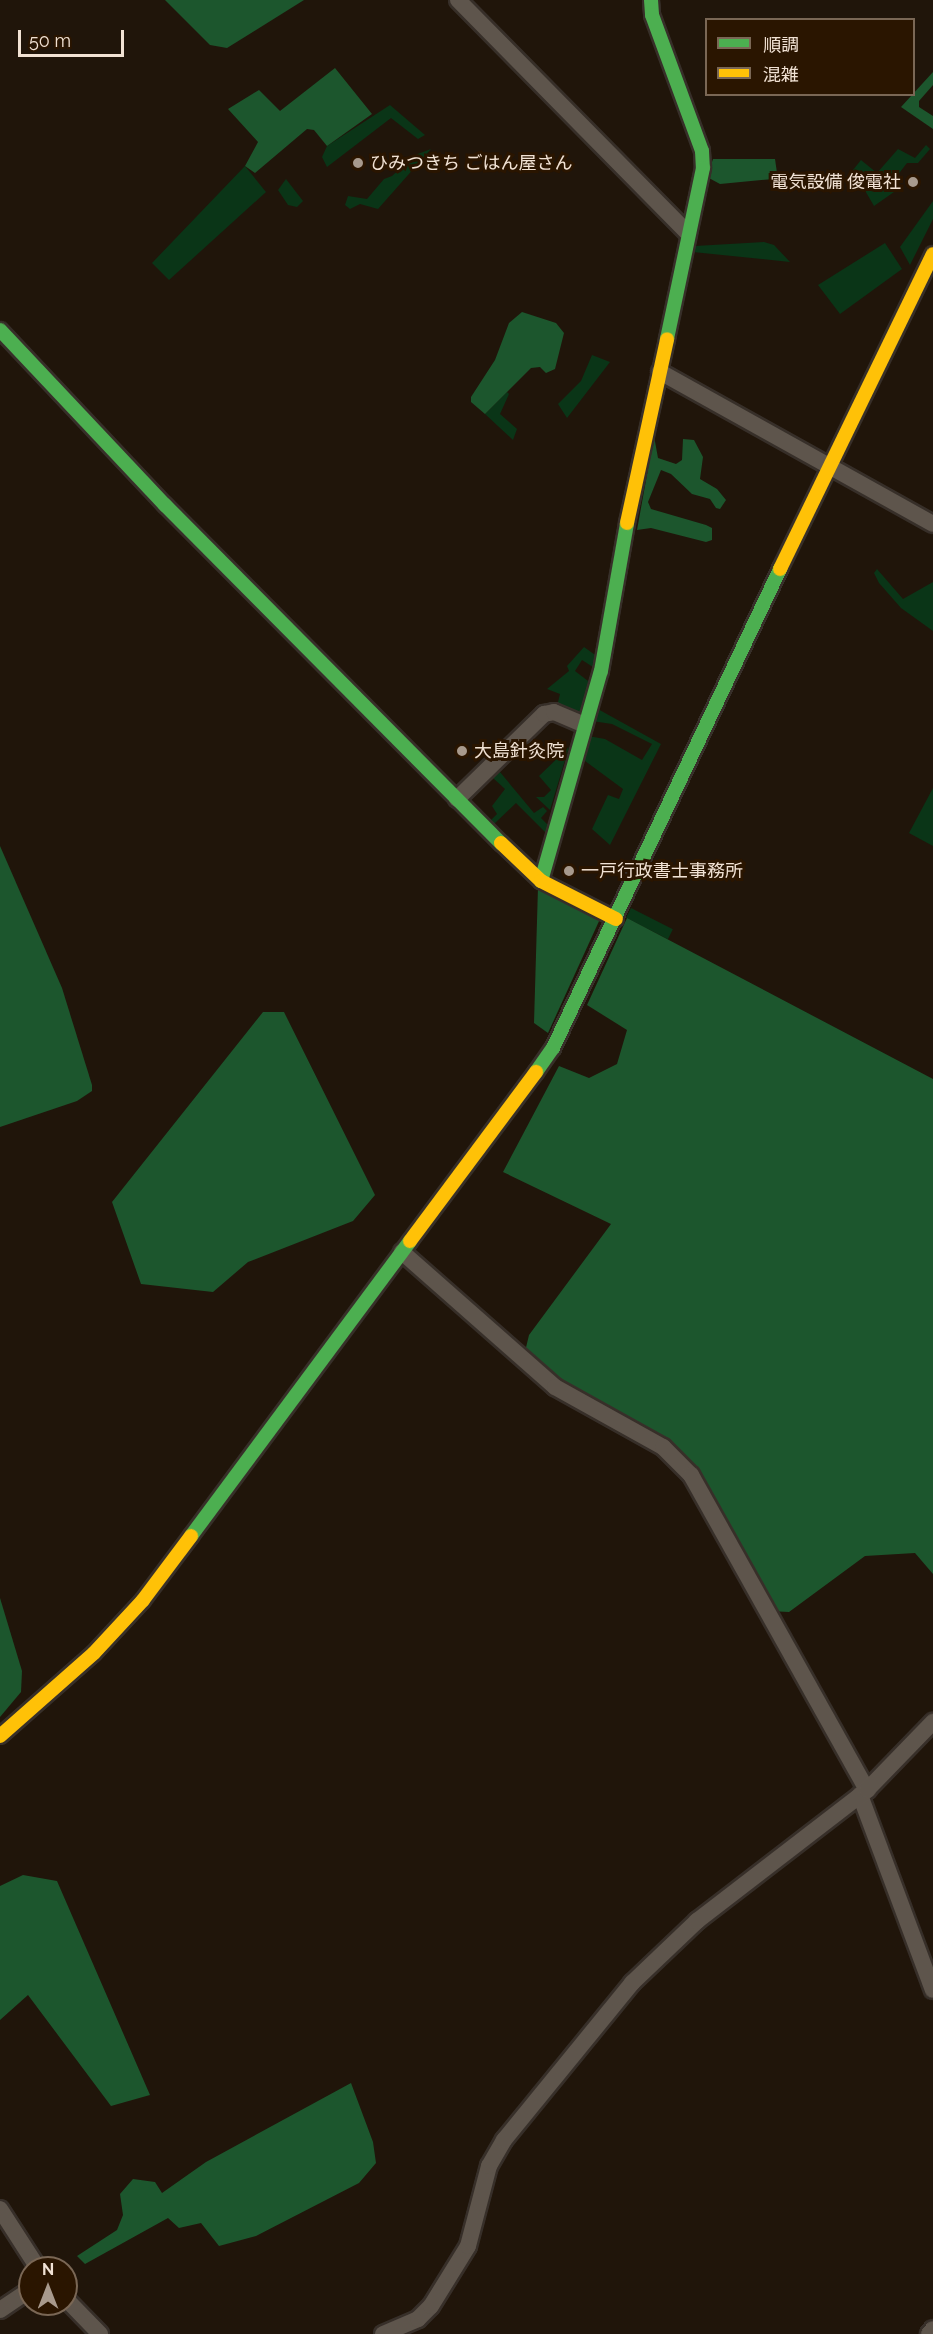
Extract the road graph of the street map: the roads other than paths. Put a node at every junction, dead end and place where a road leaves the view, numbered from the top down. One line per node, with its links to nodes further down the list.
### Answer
1 (458, 0): 3 (street)
2 (651, 0): 3 (street)
3 (688, 233): 6 (street)
4 (933, 254): 7 (street)
5 (0, 330): 10 (street)
6 (660, 372): 7 (street); 9 (street)
7 (830, 467): 8 (street); 12 (street)
8 (933, 524)
9 (584, 724): 10 (street); 11 (street)
10 (457, 799): 11 (street)
11 (541, 881): 12 (street)
12 (616, 919): 13 (street)
13 (402, 1252): 15 (street); 16 (street)
14 (933, 1722): 16 (street)
15 (0, 1736)
16 (863, 1793): 17 (street); 25 (street)
17 (933, 1990)
18 (0, 2209): 19 (street)
19 (30, 2256)
20 (18, 2298): 21 (street)
21 (0, 2310)
22 (78, 2311): 24 (street)
23 (933, 2329): 26 (street)
24 (100, 2334)
25 (383, 2334)
26 (928, 2334)

